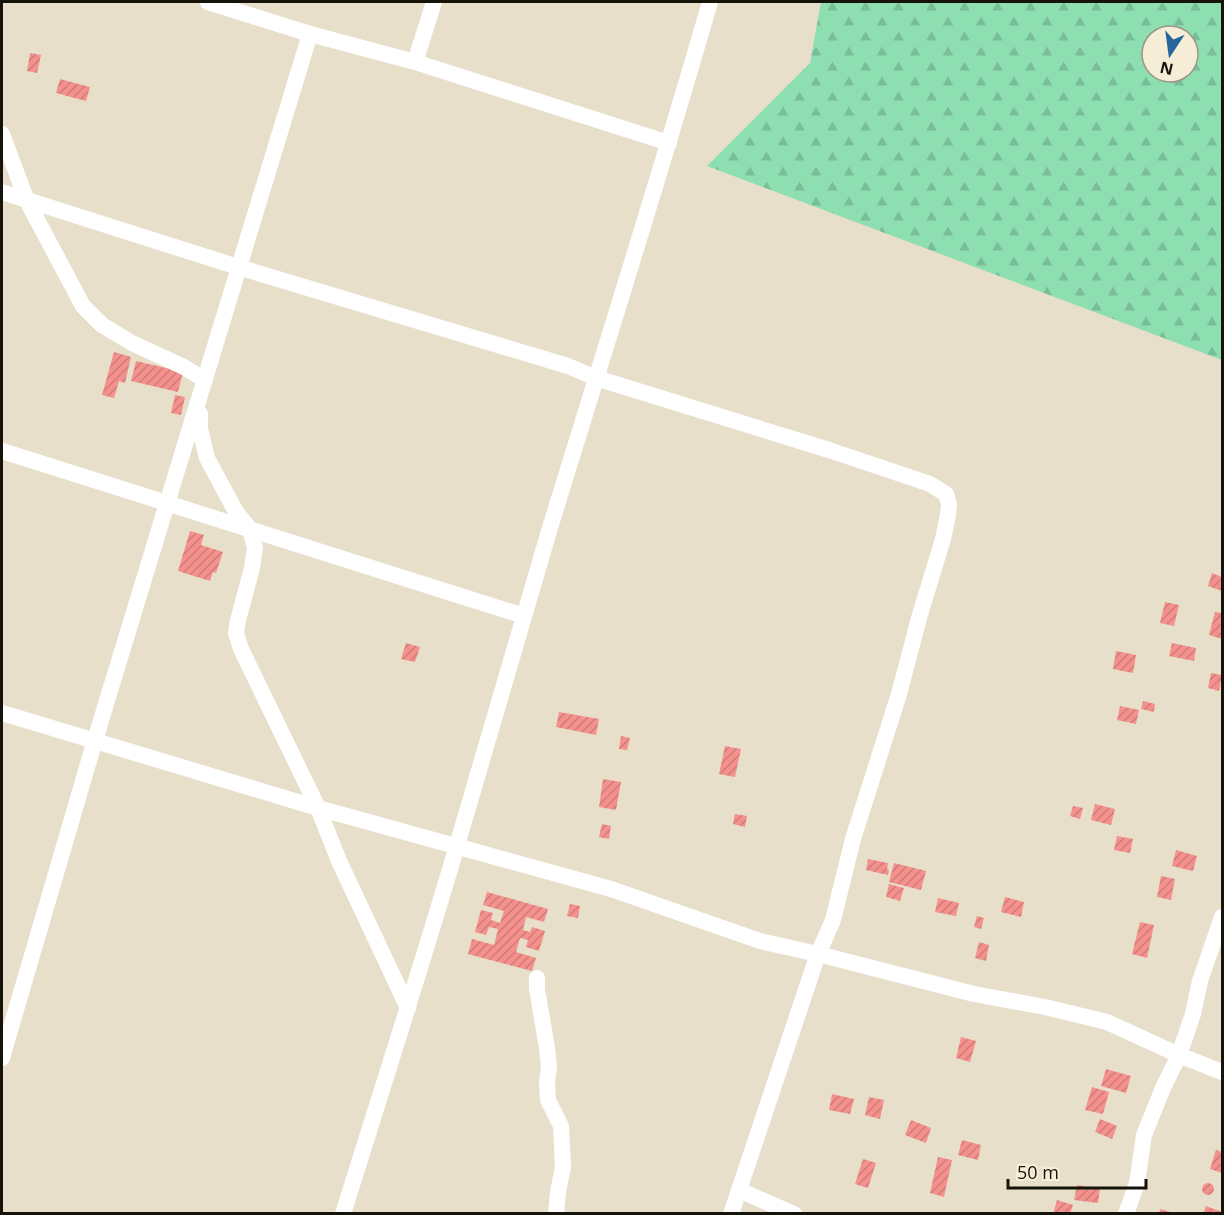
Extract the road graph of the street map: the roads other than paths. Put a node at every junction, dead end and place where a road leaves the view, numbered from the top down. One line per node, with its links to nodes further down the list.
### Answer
1 (208, 2): 4 (street)
2 (434, 2): 5 (street)
3 (710, 2): 7 (street)
4 (310, 34): 5 (street); 10 (street)
5 (415, 62): 7 (street)
6 (2, 134): 9 (street)
7 (669, 143): 11 (street)
8 (2, 192): 9 (street)
9 (27, 201): 10 (street); 12 (street)
10 (238, 267): 11 (street); 12 (street)
11 (596, 378): 16 (street); 22 (street)
12 (203, 387): 14 (street); 15 (street)
13 (2, 451): 14 (street)
14 (167, 505): 15 (street); 18 (street)
15 (250, 529): 16 (street); 19 (street)
16 (524, 616): 20 (street)
17 (2, 713): 18 (street)
18 (95, 740): 19 (street); 26 (street)
19 (318, 808): 20 (street); 24 (street)
20 (457, 847): 22 (street); 24 (street)
21 (1222, 917): 25 (street)
22 (818, 954): 25 (street); 28 (street)
23 (537, 978): 30 (street)
24 (408, 1008): 29 (street)
25 (1179, 1055): 27 (street); 33 (street)
26 (2, 1058)
27 (1222, 1072)
28 (739, 1190): 31 (street); 32 (street)
29 (343, 1214)
30 (556, 1214)
31 (731, 1214)
32 (794, 1214)
33 (1126, 1214)

